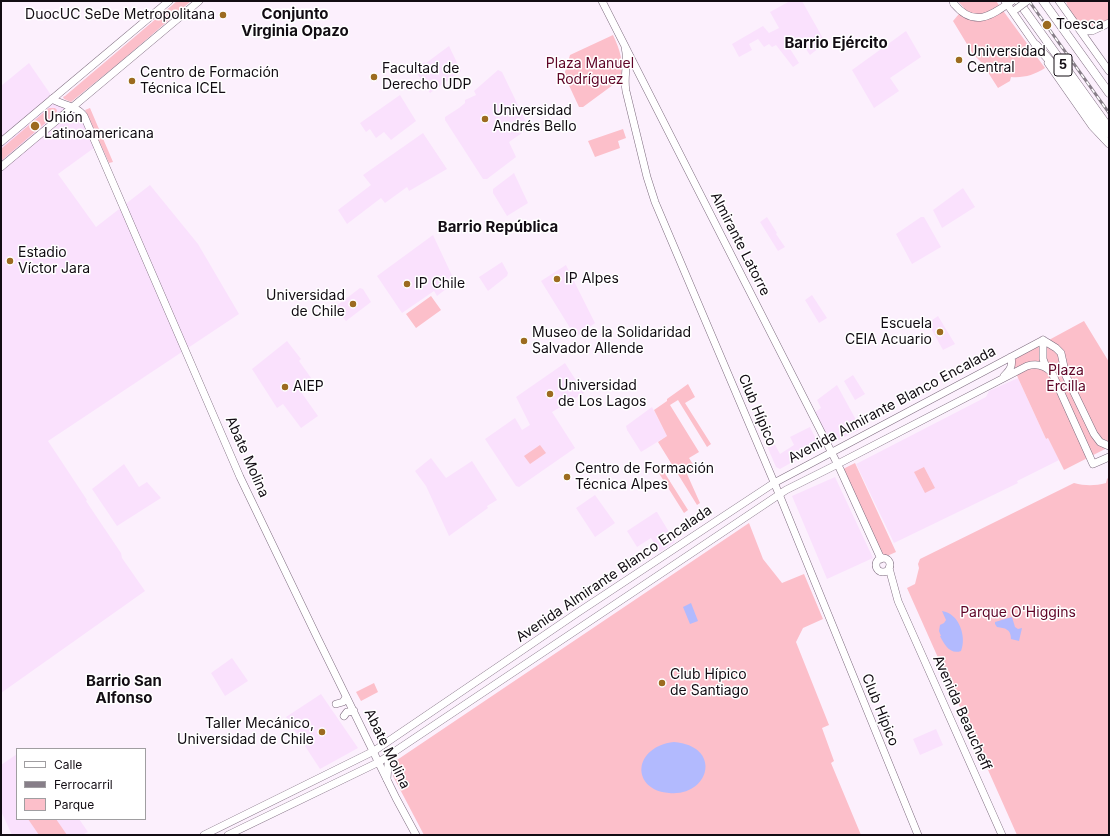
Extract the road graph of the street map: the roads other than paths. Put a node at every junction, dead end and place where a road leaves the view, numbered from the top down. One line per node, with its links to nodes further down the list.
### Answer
1 (169, 1): 20 (main road)
2 (199, 1): 21 (main road)
3 (602, 1): 16 (main road, Almirante Latorre)
4 (1018, 1): 22 (highway, 5)
5 (1027, 1): 11 (main road, bridge)
6 (1043, 1): 19 (highway, 5)
7 (1059, 1): 12 (main road)
8 (1063, 1): 12 (main road)
9 (953, 2): 10 (main road)
10 (1008, 2): 11 (main road)
11 (1014, 11): 15 (main road)
12 (1066, 11): 14 (main road)
13 (1109, 23): 14 (main road)
14 (1081, 31): 17 (main road)
15 (1036, 45): 23 (highway); 25 (main road)
16 (625, 47): 18 (main road, Almirante Latorre); 32 (main road, Almirante Latorre)
17 (1109, 71)
18 (625, 79): 35 (main road, Club Hípico)
19 (1109, 93)
20 (52, 99): 21 (main road, Abate Molina); 24 (main road)
21 (72, 107): 26 (main road); 43 (main road, Abate Molina)
22 (1109, 128)
23 (1109, 134)
24 (1, 142)
25 (1109, 144)
26 (1, 167)
27 (1043, 340): 28 (main road, Avenida Almirante Blanco Encalada); 29 (main road); 31 (main road)
28 (1011, 357): 30 (main road); 32 (main road, Avenida Almirante Blanco Encalada)
29 (1046, 367): 30 (main road, Avenida Almirante Blanco Encalada); 33 (main road)
30 (1000, 380): 34 (main road, Avenida Almirante Blanco Encalada)
31 (1109, 446)
32 (831, 453): 34 (main road); 35 (main road, Avenida Almirante Blanco Encalada)
33 (1109, 457)
34 (838, 464): 36 (main road, Avenida Almirante Blanco Encalada); 37 (main road)
35 (774, 483): 36 (main road, Club Hípico); 41 (main road, Avenida Almirante Blanco Encalada)
36 (779, 494): 42 (main road, Avenida Almirante Blanco Encalada); 54 (main road, Club Hípico)
37 (881, 559): 38 (main road); 39 (main road)
38 (889, 568): 39 (main road); 40 (main road, Avenida Beaucheff)
39 (881, 572): 40 (main road, Avenida Beaucheff)
40 (898, 601): 55 (main road, Avenida Beaucheff)
41 (478, 681): 42 (main road); 47 (main road, Avenida Almirante Blanco Encalada)
42 (485, 692): 48 (main road, Avenida Almirante Blanco Encalada)
43 (346, 697): 44 (main road); 45 (main road, Abate Molina)
44 (336, 704)
45 (354, 711): 46 (main road); 47 (main road, Abate Molina)
46 (344, 716)
47 (374, 751): 49 (main road, Abate Molina); 51 (main road, Avenida Almirante Blanco Encalada)
48 (393, 753): 49 (main road, Avenida Almirante Blanco Encalada); 50 (main road)
49 (379, 762): 50 (main road, Abate Molina); 52 (main road, Avenida Almirante Blanco Encalada)
50 (387, 779): 53 (main road, Abate Molina)
51 (204, 835)
52 (228, 835)
53 (416, 835)
54 (918, 835)
55 (1002, 835)

